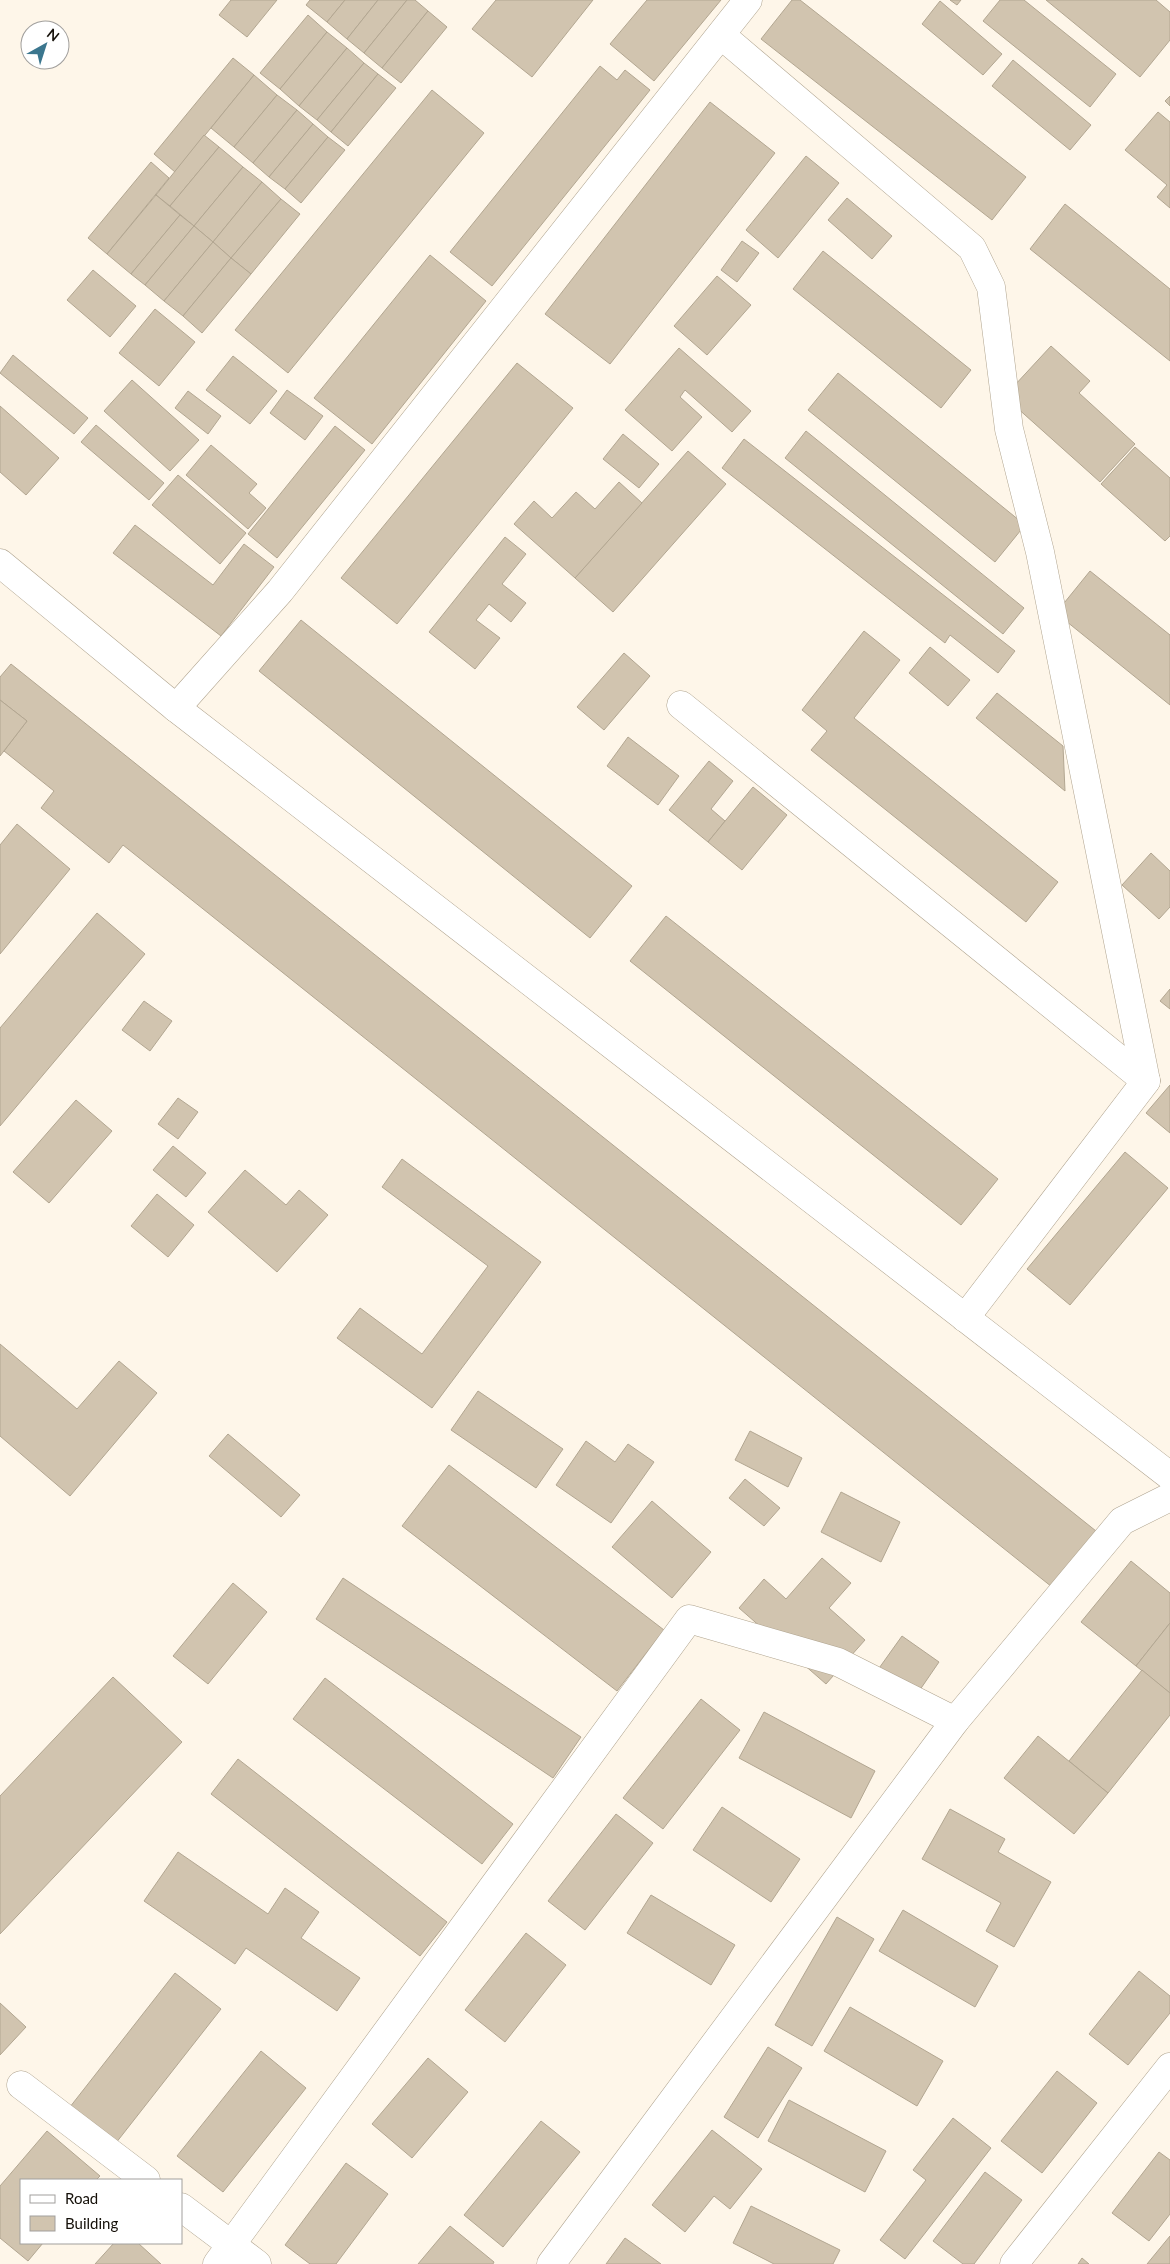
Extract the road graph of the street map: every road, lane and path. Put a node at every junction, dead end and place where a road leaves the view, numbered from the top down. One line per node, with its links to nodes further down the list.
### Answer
1 (748, 0): 2 (street)
2 (721, 35): 5 (street); 6 (street)
3 (0, 563): 5 (street)
4 (680, 705): 6 (street)
5 (176, 708): 7 (street)
6 (1146, 1081): 7 (street)
7 (965, 1318): 8 (street)
8 (1170, 1476)
9 (1170, 1497): 10 (street)
10 (955, 1721): 15 (street); 17 (street)
11 (1170, 2067): 18 (street)
12 (21, 2085): 13 (street)
13 (145, 2179)
14 (182, 2208): 15 (street)
15 (225, 2254): 16 (street)
16 (257, 2264)
17 (551, 2264)
18 (1014, 2264)

